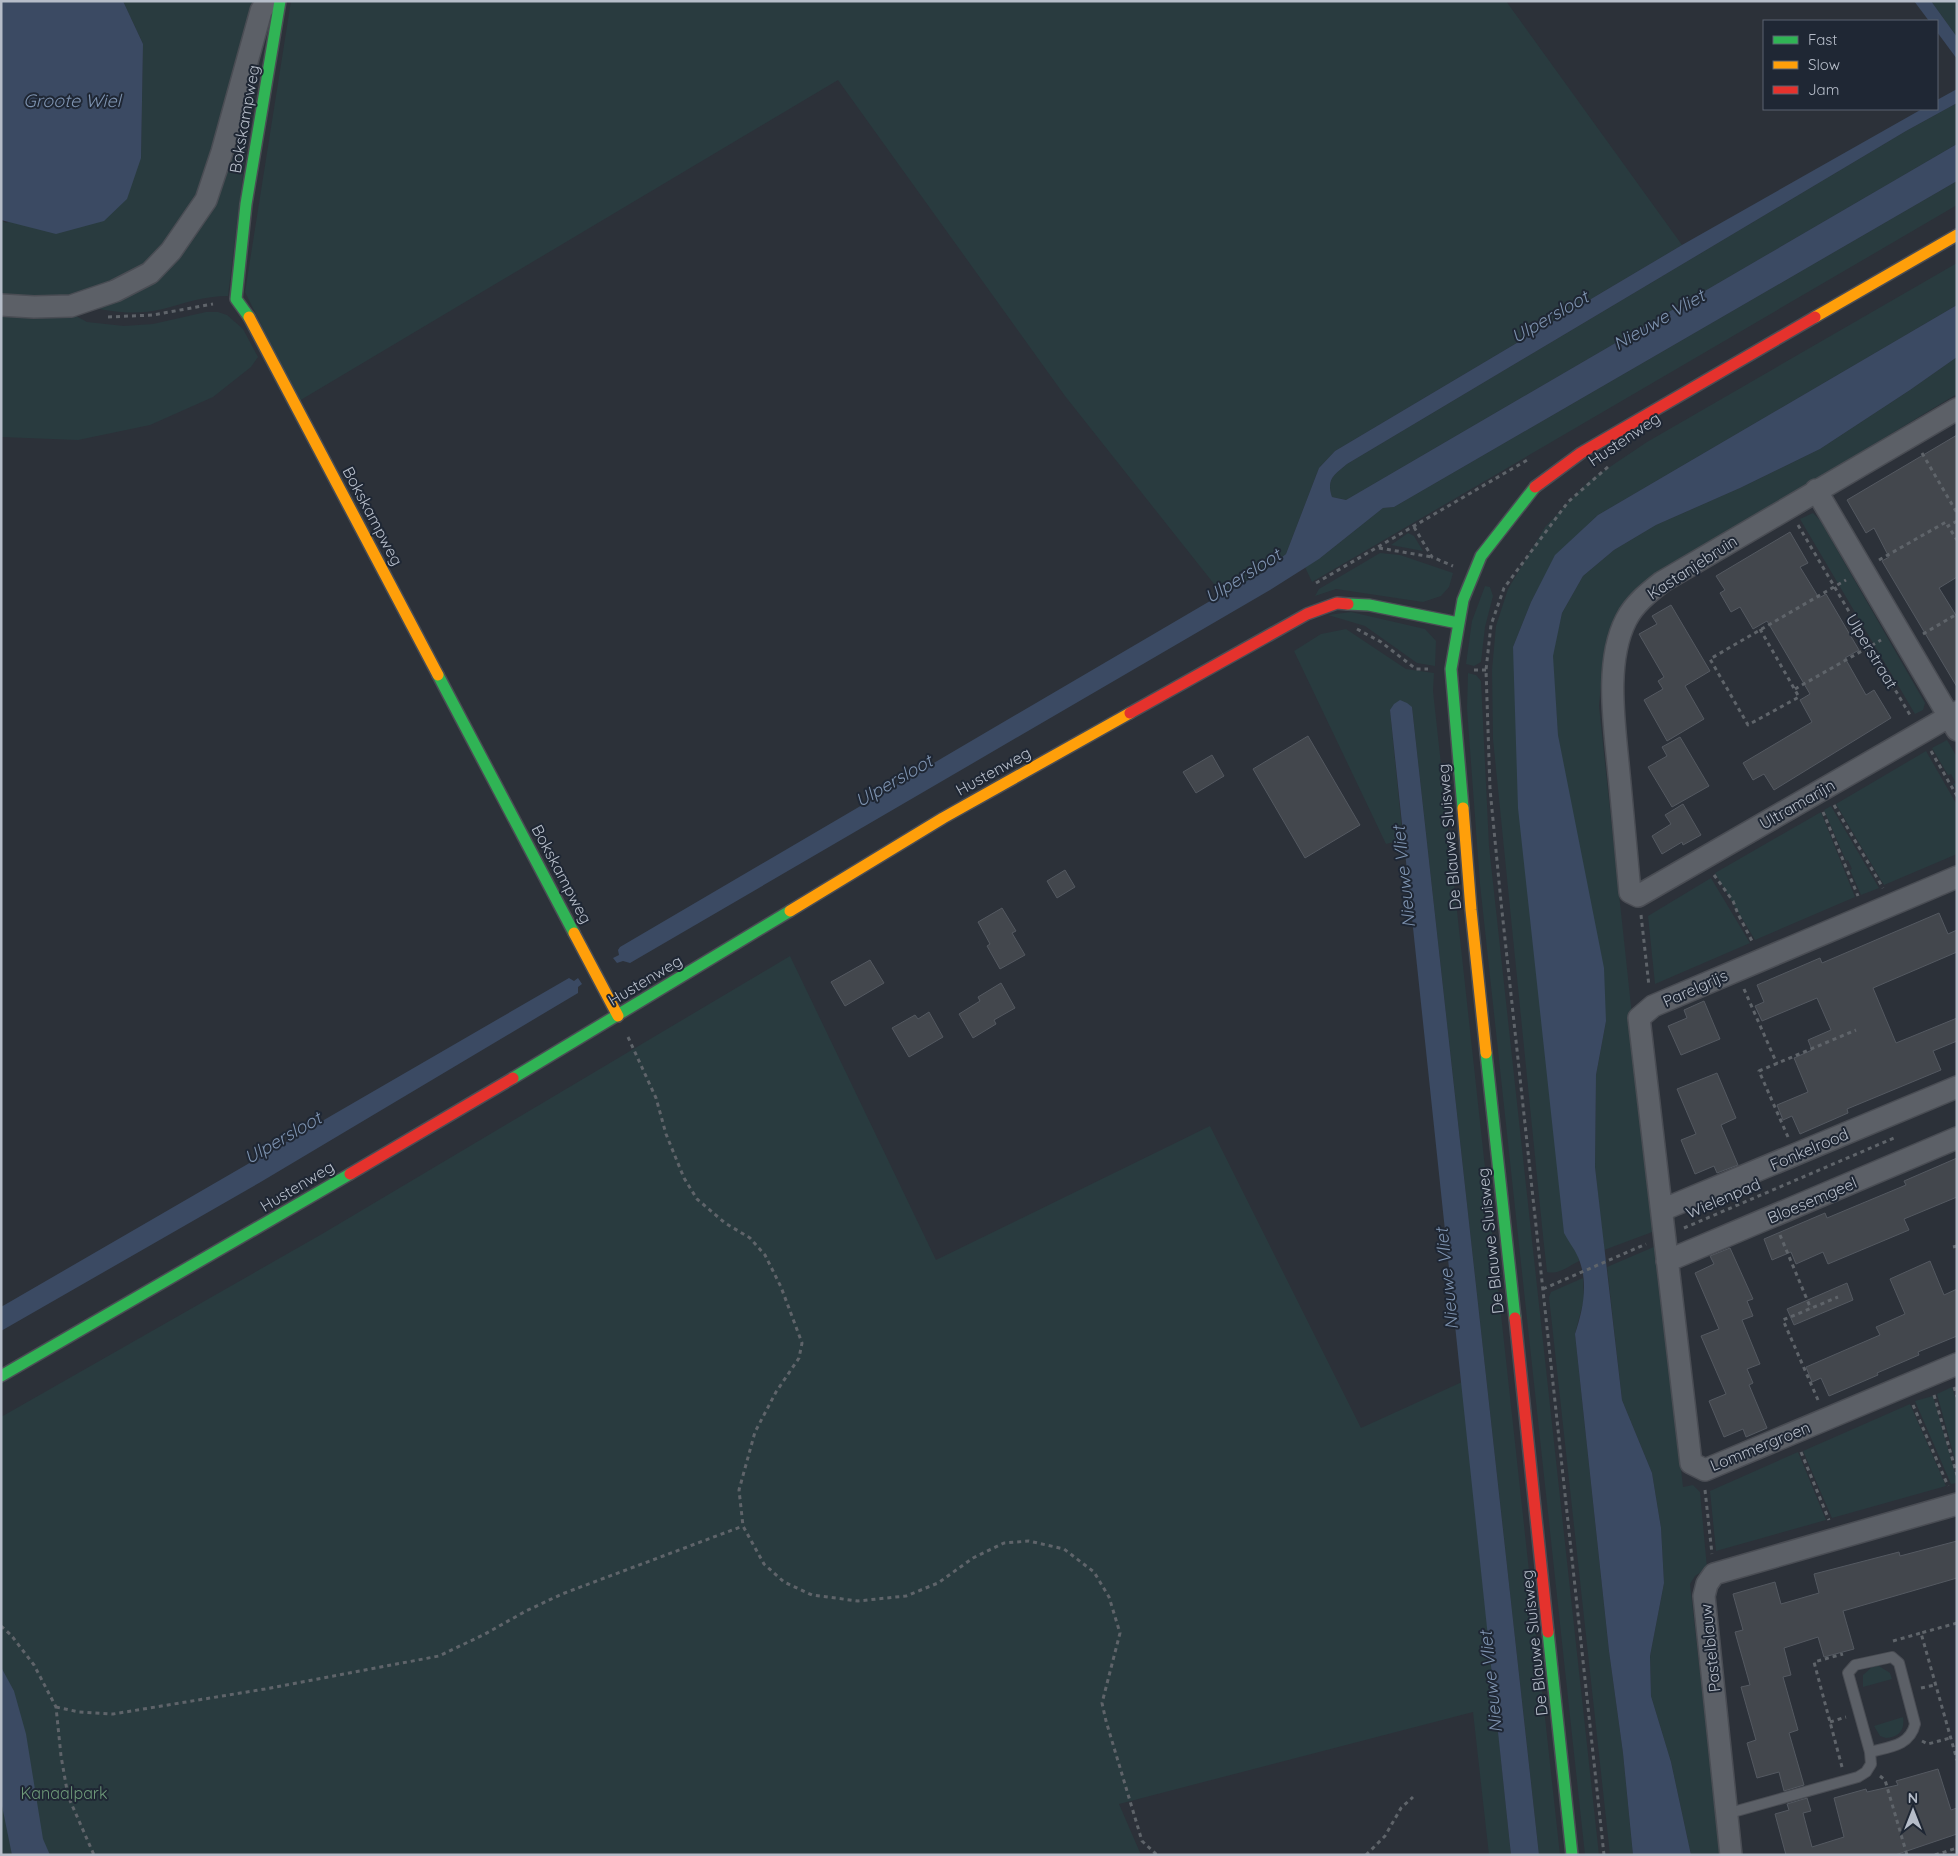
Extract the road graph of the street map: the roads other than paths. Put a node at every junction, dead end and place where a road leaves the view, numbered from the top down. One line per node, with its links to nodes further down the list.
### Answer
1 (268, 1): 4 (street)
2 (280, 1): 11 (street, Bokskampweg)
3 (1957, 235): 7 (street, Hustenweg)
4 (1, 305)
5 (1957, 409): 6 (street, Kastanjebruin)
6 (1816, 490): 8 (street, Ulperstraat); 10 (street, Kastanjebruin)
7 (1458, 623): 11 (street, Hustenweg); 22 (street, De Blauwe Sluisweg)
8 (1954, 719): 10 (street, Ultramarijn)
9 (1957, 877): 14 (street, Parelgrijs)
10 (1638, 896)
11 (618, 1016): 18 (street, Hustenweg)
12 (1957, 1087): 14 (street, Fonkelrood)
13 (1957, 1138): 16 (street, Bloesemgeel)
14 (1662, 1210): 15 (street, Parelgrijs)
15 (1664, 1236): 16 (street, Lommergroen)
16 (1667, 1261): 17 (street, Lommergroen)
17 (1957, 1364)
18 (1, 1376)
19 (1953, 1497): 21 (street, Pastelblauw)
20 (1870, 1752): 20 (lane); 21 (lane)
21 (1726, 1814): 23 (street, Pastelblauw)
22 (1572, 1855)
23 (1730, 1855)

